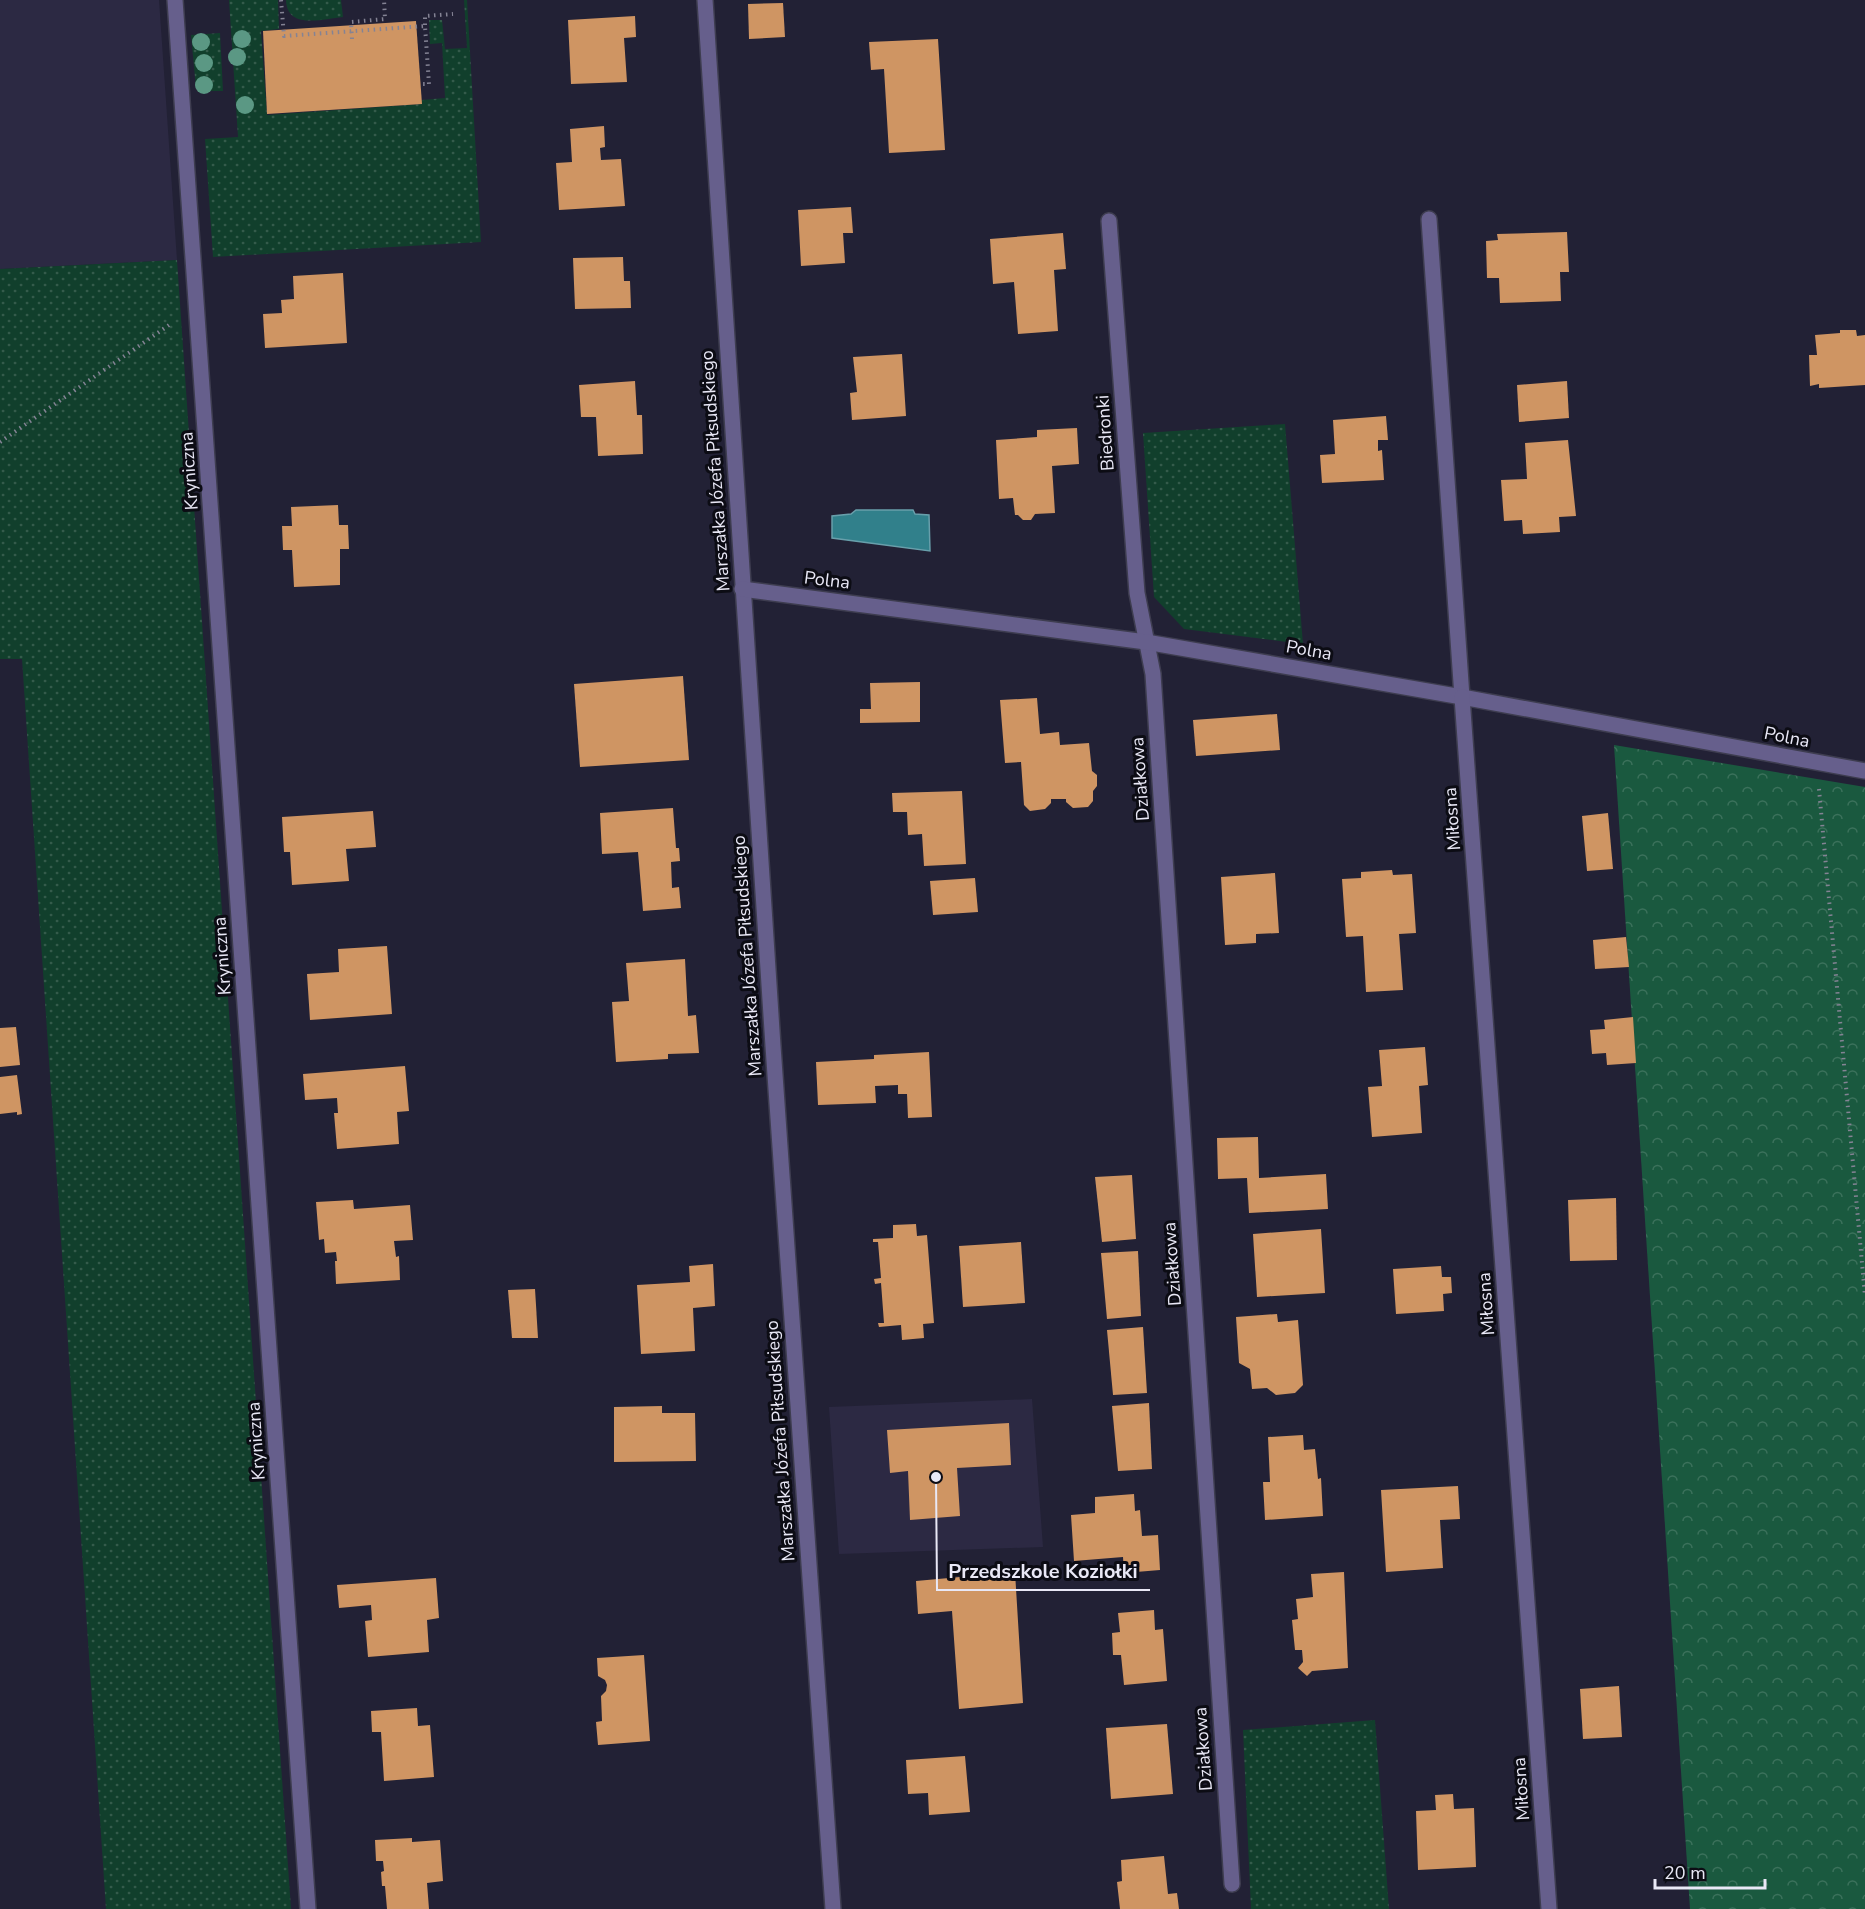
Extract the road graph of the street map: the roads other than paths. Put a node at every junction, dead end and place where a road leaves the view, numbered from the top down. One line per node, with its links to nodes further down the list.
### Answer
1 (175, 0): 10 (street, Kryniczna)
2 (705, 0): 5 (street, Marszałka Józefa Piłsudskiego)
3 (1429, 219): 7 (street, Miłosna)
4 (1109, 222): 6 (street, Biedronki)
5 (742, 589): 6 (street, Polna); 11 (street, Marszałka Józefa Piłsudskiego)
6 (1146, 642): 7 (street, Polna); 9 (street, Działkowa)
7 (1462, 697): 8 (street, Polna); 12 (street, Miłosna)
8 (1865, 771)
9 (1232, 1884)
10 (308, 1909)
11 (833, 1909)
12 (1549, 1909)

